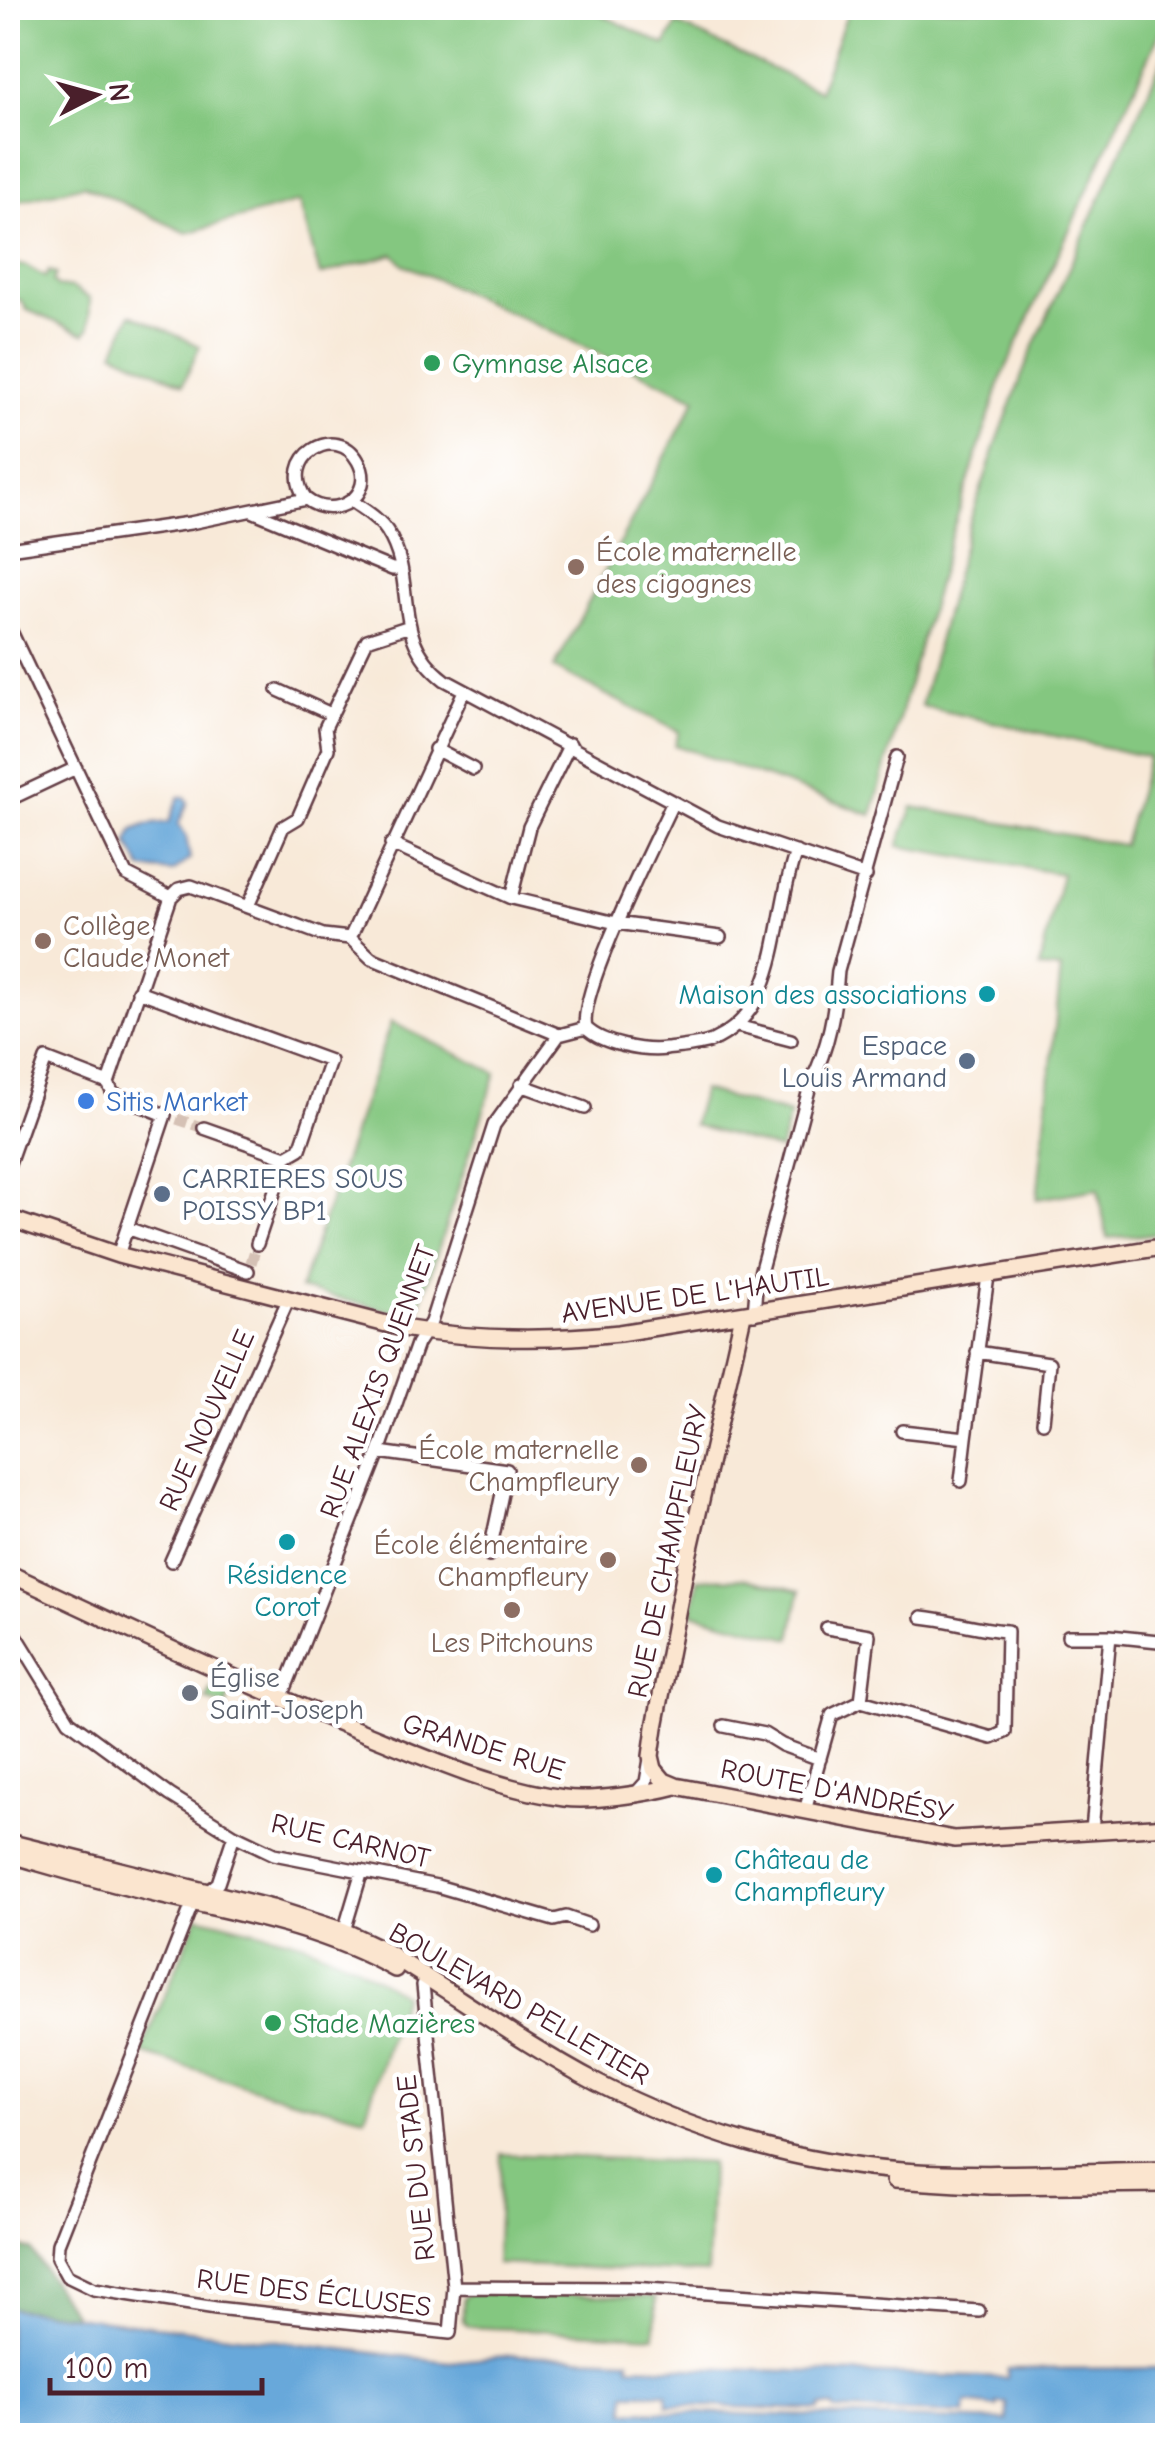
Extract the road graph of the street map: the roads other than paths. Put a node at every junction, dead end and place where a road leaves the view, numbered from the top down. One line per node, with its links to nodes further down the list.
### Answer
1 (306, 499): 2 (street); 2 (street); 3 (street)
2 (352, 501): 5 (street)
3 (252, 511): 4 (street); 5 (street)
4 (8, 548)
5 (400, 569): 7 (street)
6 (8, 625): 14 (street)
7 (410, 626): 9 (street); 10 (street)
8 (278, 690): 10 (street)
9 (464, 692): 11 (street); 12 (street)
10 (332, 714): 23 (street)
11 (570, 744): 17 (street); 22 (street)
12 (435, 749): 15 (street); 18 (street)
13 (898, 757): 20 (street)
14 (76, 768): 16 (street); 21 (street)
15 (473, 769)
16 (8, 800)
17 (672, 804): 19 (street); 24 (street)
18 (391, 844): 22 (street); 26 (street)
19 (796, 852): 20 (street); 28 (street)
20 (866, 876): 46 (street)
21 (172, 896): 23 (street); 27 (street)
22 (511, 898): 24 (street)
23 (248, 906): 26 (street)
24 (616, 923): 25 (street); 29 (street)
25 (720, 937)
26 (350, 938): 30 (street)
27 (138, 991): 32 (street); 36 (street)
28 (737, 1026): 29 (street); 31 (street)
29 (586, 1028): 30 (street)
30 (560, 1035): 33 (street, RUE ALEXIS QUENNET)
31 (791, 1040)
32 (108, 1083): 37 (street); 39 (street)
33 (521, 1085): 34 (street); 47 (street, RUE ALEXIS QUENNET)
34 (585, 1108)
35 (204, 1128): 36 (street)
36 (286, 1157): 40 (street)
37 (8, 1166)
38 (8, 1218): 42 (street, AVENUE DE L'HAUTIL)
39 (127, 1228): 42 (street); 44 (street)
40 (257, 1244)
41 (1164, 1246): 43 (street, AVENUE DE L'HAUTIL)
42 (118, 1254): 44 (street, AVENUE DE L'HAUTIL)
43 (988, 1276): 46 (street, AVENUE DE L'HAUTIL); 48 (street)
44 (242, 1288): 45 (street, AVENUE DE L'HAUTIL)
45 (288, 1300): 47 (street, AVENUE DE L'HAUTIL); 55 (street, RUE NOUVELLE)
46 (748, 1314): 47 (street, AVENUE DE L'HAUTIL); 66 (street, RUE DE CHAMPFLEURY)
47 (424, 1332): 52 (street, RUE ALEXIS QUENNET)
48 (978, 1352): 49 (street); 51 (street)
49 (1043, 1422)
50 (902, 1431): 51 (street)
51 (966, 1438): 53 (street)
52 (379, 1452): 54 (street); 63 (street, RUE ALEXIS QUENNET)
53 (961, 1480)
54 (489, 1555)
55 (170, 1561)
56 (9, 1576): 63 (street, GRANDE RUE)
57 (922, 1617): 64 (street)
58 (8, 1622): 73 (street, RUE CARNOT)
59 (826, 1628): 64 (street)
60 (1068, 1636): 61 (street)
61 (1110, 1636): 62 (street); 72 (street)
62 (1168, 1642)
63 (281, 1699): 69 (street, GRANDE RUE)
64 (861, 1701): 67 (street)
65 (724, 1726): 67 (street)
66 (651, 1756): 68 (street); 69 (street)
67 (820, 1759): 70 (street)
68 (676, 1786): 69 (street, GRANDE RUE); 70 (street, ROUTE D'ANDRÉSY)
69 (638, 1791)
70 (805, 1810): 72 (street, ROUTE D'ANDRÉSY)
71 (1168, 1826): 72 (street, ROUTE D'ANDRÉSY)
72 (1092, 1830)
73 (234, 1834): 76 (street, RUE CARNOT); 77 (street, RUE DES ÉCLUSES)
74 (8, 1842): 77 (street, BOULEVARD PELLETIER)
75 (8, 1854): 77 (street, BOULEVARD PELLETIER)
76 (362, 1871): 78 (street, RUE CARNOT); 79 (street)
77 (200, 1898): 79 (street, BOULEVARD PELLETIER); 80 (street, BOULEVARD PELLETIER); 83 (street, RUE DES ÉCLUSES)
78 (589, 1925)
79 (344, 1931): 81 (street, BOULEVARD PELLETIER)
80 (423, 1984): 82 (street, BOULEVARD PELLETIER); 83 (street, RUE DU STADE)
81 (1168, 2170)
82 (1168, 2184)
83 (454, 2287): 84 (street, RUE DES ÉCLUSES)
84 (979, 2311)

